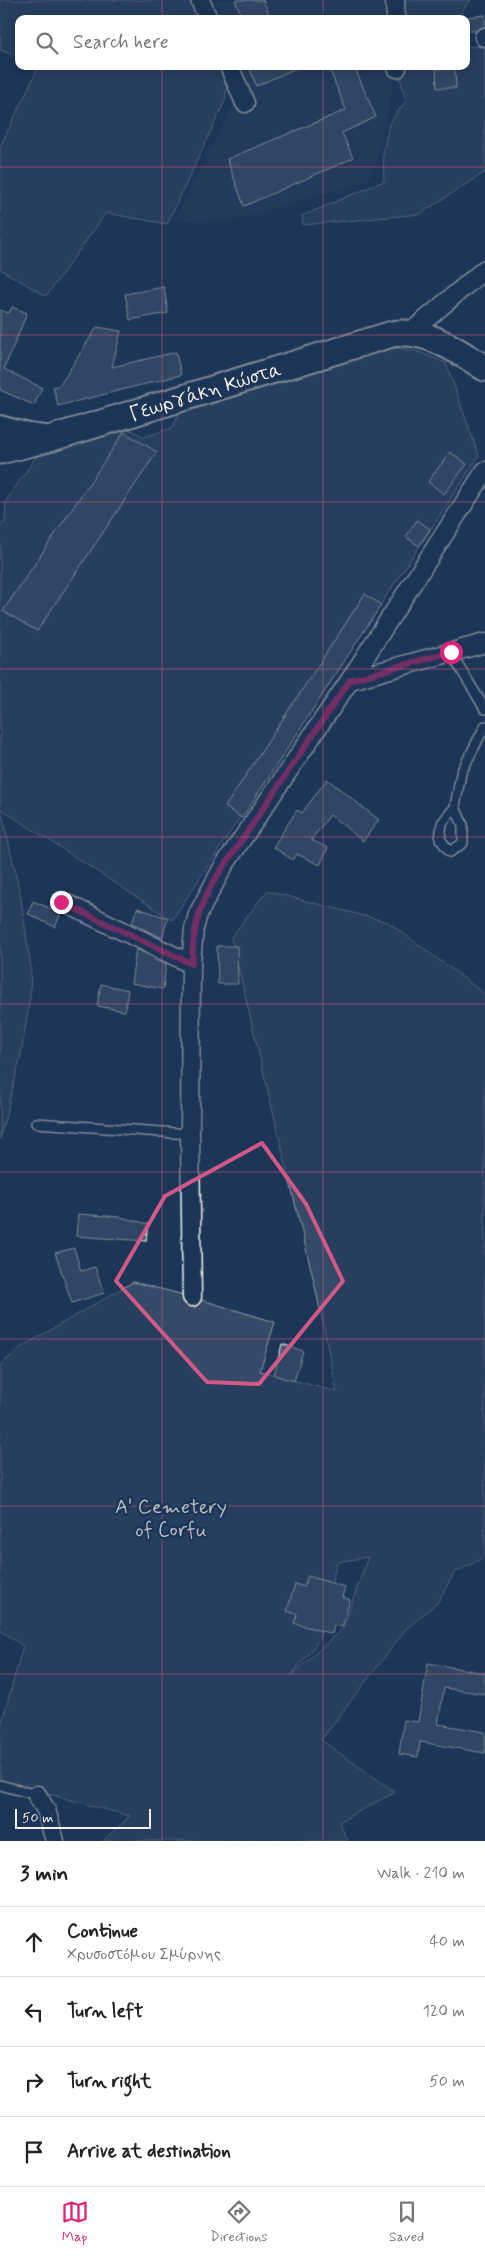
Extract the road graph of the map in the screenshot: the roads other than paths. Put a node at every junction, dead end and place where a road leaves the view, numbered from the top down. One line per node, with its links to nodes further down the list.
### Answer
1 (200, 0): 3 (street)
2 (395, 0): 4 (street)
3 (206, 15)
4 (396, 15)
5 (231, 70): 6 (street)
6 (245, 103)
7 (485, 269): 8 (street)
8 (410, 333): 9 (main road); 11 (main road, Γεωργάκη Κώστα)
9 (485, 368)
10 (0, 427): 11 (street)
11 (52, 438): 12 (main road, Γεωργάκη Κώστα)
12 (0, 451)
13 (485, 471): 16 (street)
14 (485, 643): 15 (street)
15 (451, 652): 16 (street); 17 (lane)
16 (350, 680): 21 (street)
17 (485, 709)
18 (485, 726): 19 (lane)
19 (454, 807)
20 (61, 902): 21 (street)
21 (192, 964): 23 (street)
22 (36, 1122): 23 (lane)
23 (190, 1134): 24 (street)
24 (192, 1297)
25 (0, 1785): 26 (lane)
26 (37, 1795): 27 (street)
27 (55, 1841)

